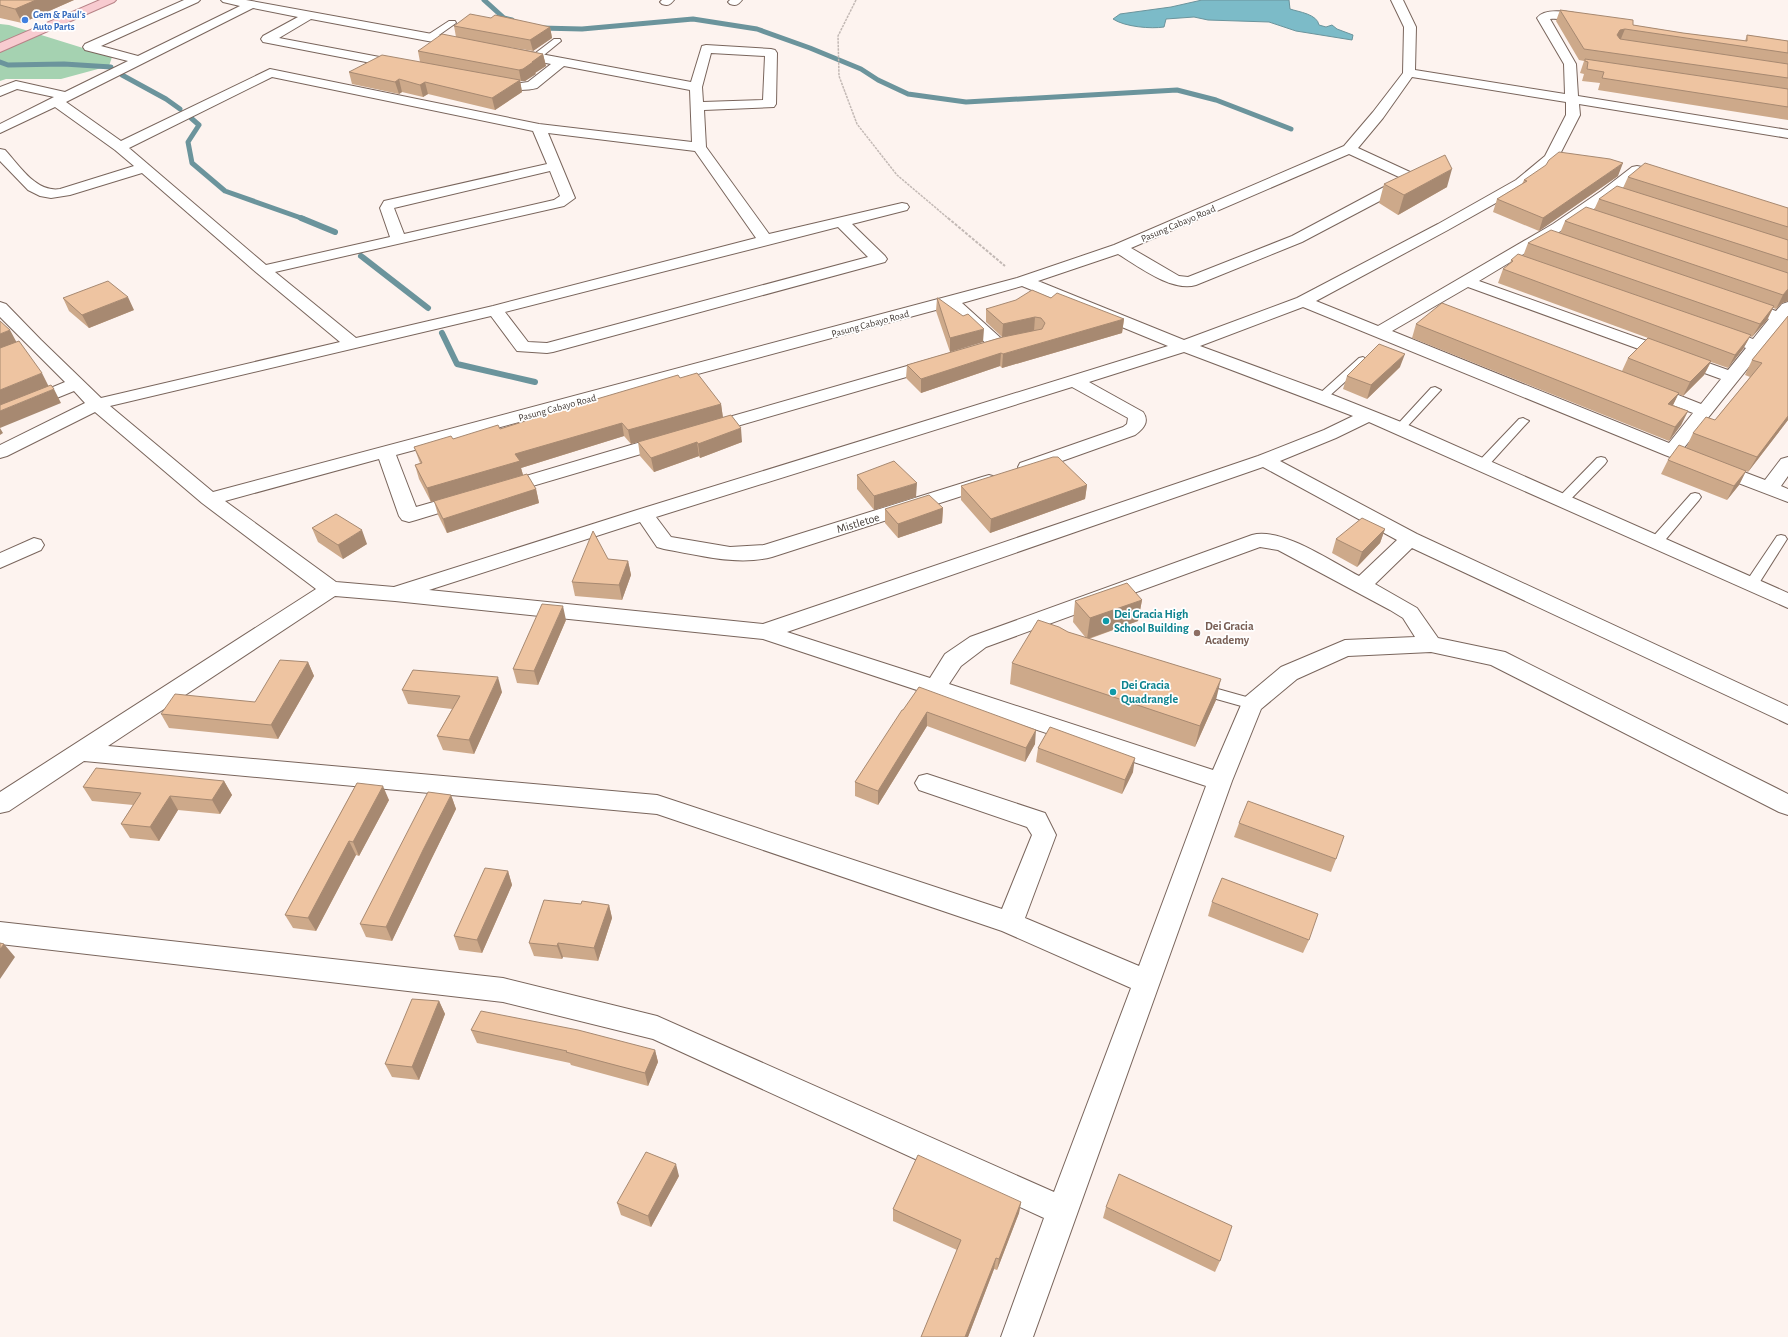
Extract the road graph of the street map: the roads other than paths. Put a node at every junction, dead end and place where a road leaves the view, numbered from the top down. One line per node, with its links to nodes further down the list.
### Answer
1 (110, 0): 12 (main road)
2 (194, 0): 15 (street)
3 (227, 0): 5 (street)
4 (1397, 0): 18 (street)
5 (251, 5): 6 (street); 15 (street)
6 (308, 16): 9 (street); 17 (street)
7 (1600, 21): 23 (street)
8 (452, 23): 9 (lane)
9 (429, 38): 11 (street)
10 (556, 41): 14 (lane)
11 (475, 46)
12 (0, 48)
13 (505, 52): 14 (street)
14 (536, 57): 16 (street)
15 (138, 60): 22 (street)
16 (561, 62): 19 (street); 20 (street)
17 (413, 67)
18 (1409, 73): 23 (street); 30 (street, Pasung Cabayo Road)
19 (482, 80)
20 (696, 87): 24 (street); 24 (street)
21 (0, 92): 22 (street)
22 (61, 98): 25 (street); 28 (street)
23 (1572, 100): 27 (street); 55 (street)
24 (698, 106): 29 (street)
25 (0, 128)
26 (539, 128): 28 (street); 29 (street); 32 (street)
27 (1788, 134)
28 (120, 147): 34 (street)
29 (699, 147): 45 (street)
30 (1348, 149): 47 (street, Pasung Cabayo Road); 47 (street)
31 (0, 153): 34 (street)
32 (555, 166): 44 (street); 44 (street)
33 (1618, 167): 35 (street)
34 (143, 168): 50 (street)
35 (1637, 170): 36 (street); 37 (street)
36 (1652, 175)
37 (1610, 193): 38 (street); 40 (street)
38 (1625, 198)
39 (902, 207): 42 (street)
40 (1579, 214): 41 (street); 43 (street)
41 (1594, 219)
42 (841, 221): 45 (street); 56 (street)
43 (1546, 236): 46 (street); 48 (street)
44 (398, 239): 50 (street)
45 (765, 240): 56 (street)
46 (1561, 241)
47 (1118, 248): 51 (street, Pasung Cabayo Road)
48 (1507, 258): 49 (street); 52 (street)
49 (1529, 266)
50 (263, 270): 61 (street)
51 (1022, 281): 54 (street, Pasung Cabayo Road); 62 (street)
52 (1468, 282): 60 (street); 67 (street)
53 (1727, 299): 57 (street)
54 (950, 301): 64 (street); 81 (street, Pasung Cabayo Road)
55 (1303, 301): 60 (street); 62 (street)
56 (495, 310): 61 (street)
57 (1784, 312): 63 (street)
58 (3, 315): 70 (street)
59 (1706, 328): 63 (street)
60 (1379, 332): 79 (street)
61 (352, 343): 73 (street)
62 (1184, 346): 68 (street); 72 (street)
63 (1757, 346): 67 (street)
64 (975, 352)
65 (952, 358): 81 (street)
66 (1363, 360): 72 (lane)
67 (1731, 377): 74 (street)
68 (1074, 381): 91 (street); 91 (street, Mistletoe)
69 (1630, 382): 74 (street)
70 (76, 384): 73 (street); 75 (street)
71 (1435, 390): 78 (lane)
72 (1322, 397): 76 (street)
73 (97, 404): 80 (street); 89 (street)
74 (1704, 411): 79 (street)
75 (0, 416)
76 (1368, 416): 78 (street); 82 (street)
77 (1523, 421): 85 (lane)
78 (1400, 428): 85 (street)
79 (1672, 451): 86 (street)
80 (0, 452)
81 (386, 453): 89 (street, Pasung Cabayo Road)
82 (1264, 460): 92 (street); 102 (street)
83 (1601, 461): 90 (lane)
84 (1788, 462): 86 (street)
85 (1483, 464): 90 (street)
86 (1769, 488): 87 (street)
87 (1788, 496)
88 (1695, 497): 94 (lane)
89 (209, 499): 99 (street)
90 (1562, 501): 94 (street)
91 (644, 514): 100 (street)
92 (1410, 539): 97 (street); 107 (street)
93 (1781, 539): 98 (lane)
94 (1656, 542): 98 (street)
95 (34, 545): 96 (street)
96 (0, 561)
97 (1362, 585): 103 (street); 105 (street)
98 (1751, 585): 101 (street)
99 (331, 589): 100 (street); 108 (street)
100 (395, 594): 102 (street)
101 (1788, 601)
102 (764, 632): 105 (street)
103 (1431, 644): 106 (street); 112 (street)
104 (1185, 684): 106 (lane)
105 (936, 687): 109 (street)
106 (1252, 704): 109 (street)
107 (1788, 716)
108 (81, 752): 111 (street); 113 (street)
109 (1220, 781): 115 (street)
110 (927, 783): 113 (street)
111 (0, 804)
112 (1788, 805)
113 (1010, 923): 115 (street)
114 (0, 933): 116 (street)
115 (1146, 982): 116 (street)
116 (1062, 1211): 117 (street)
117 (1017, 1337)

